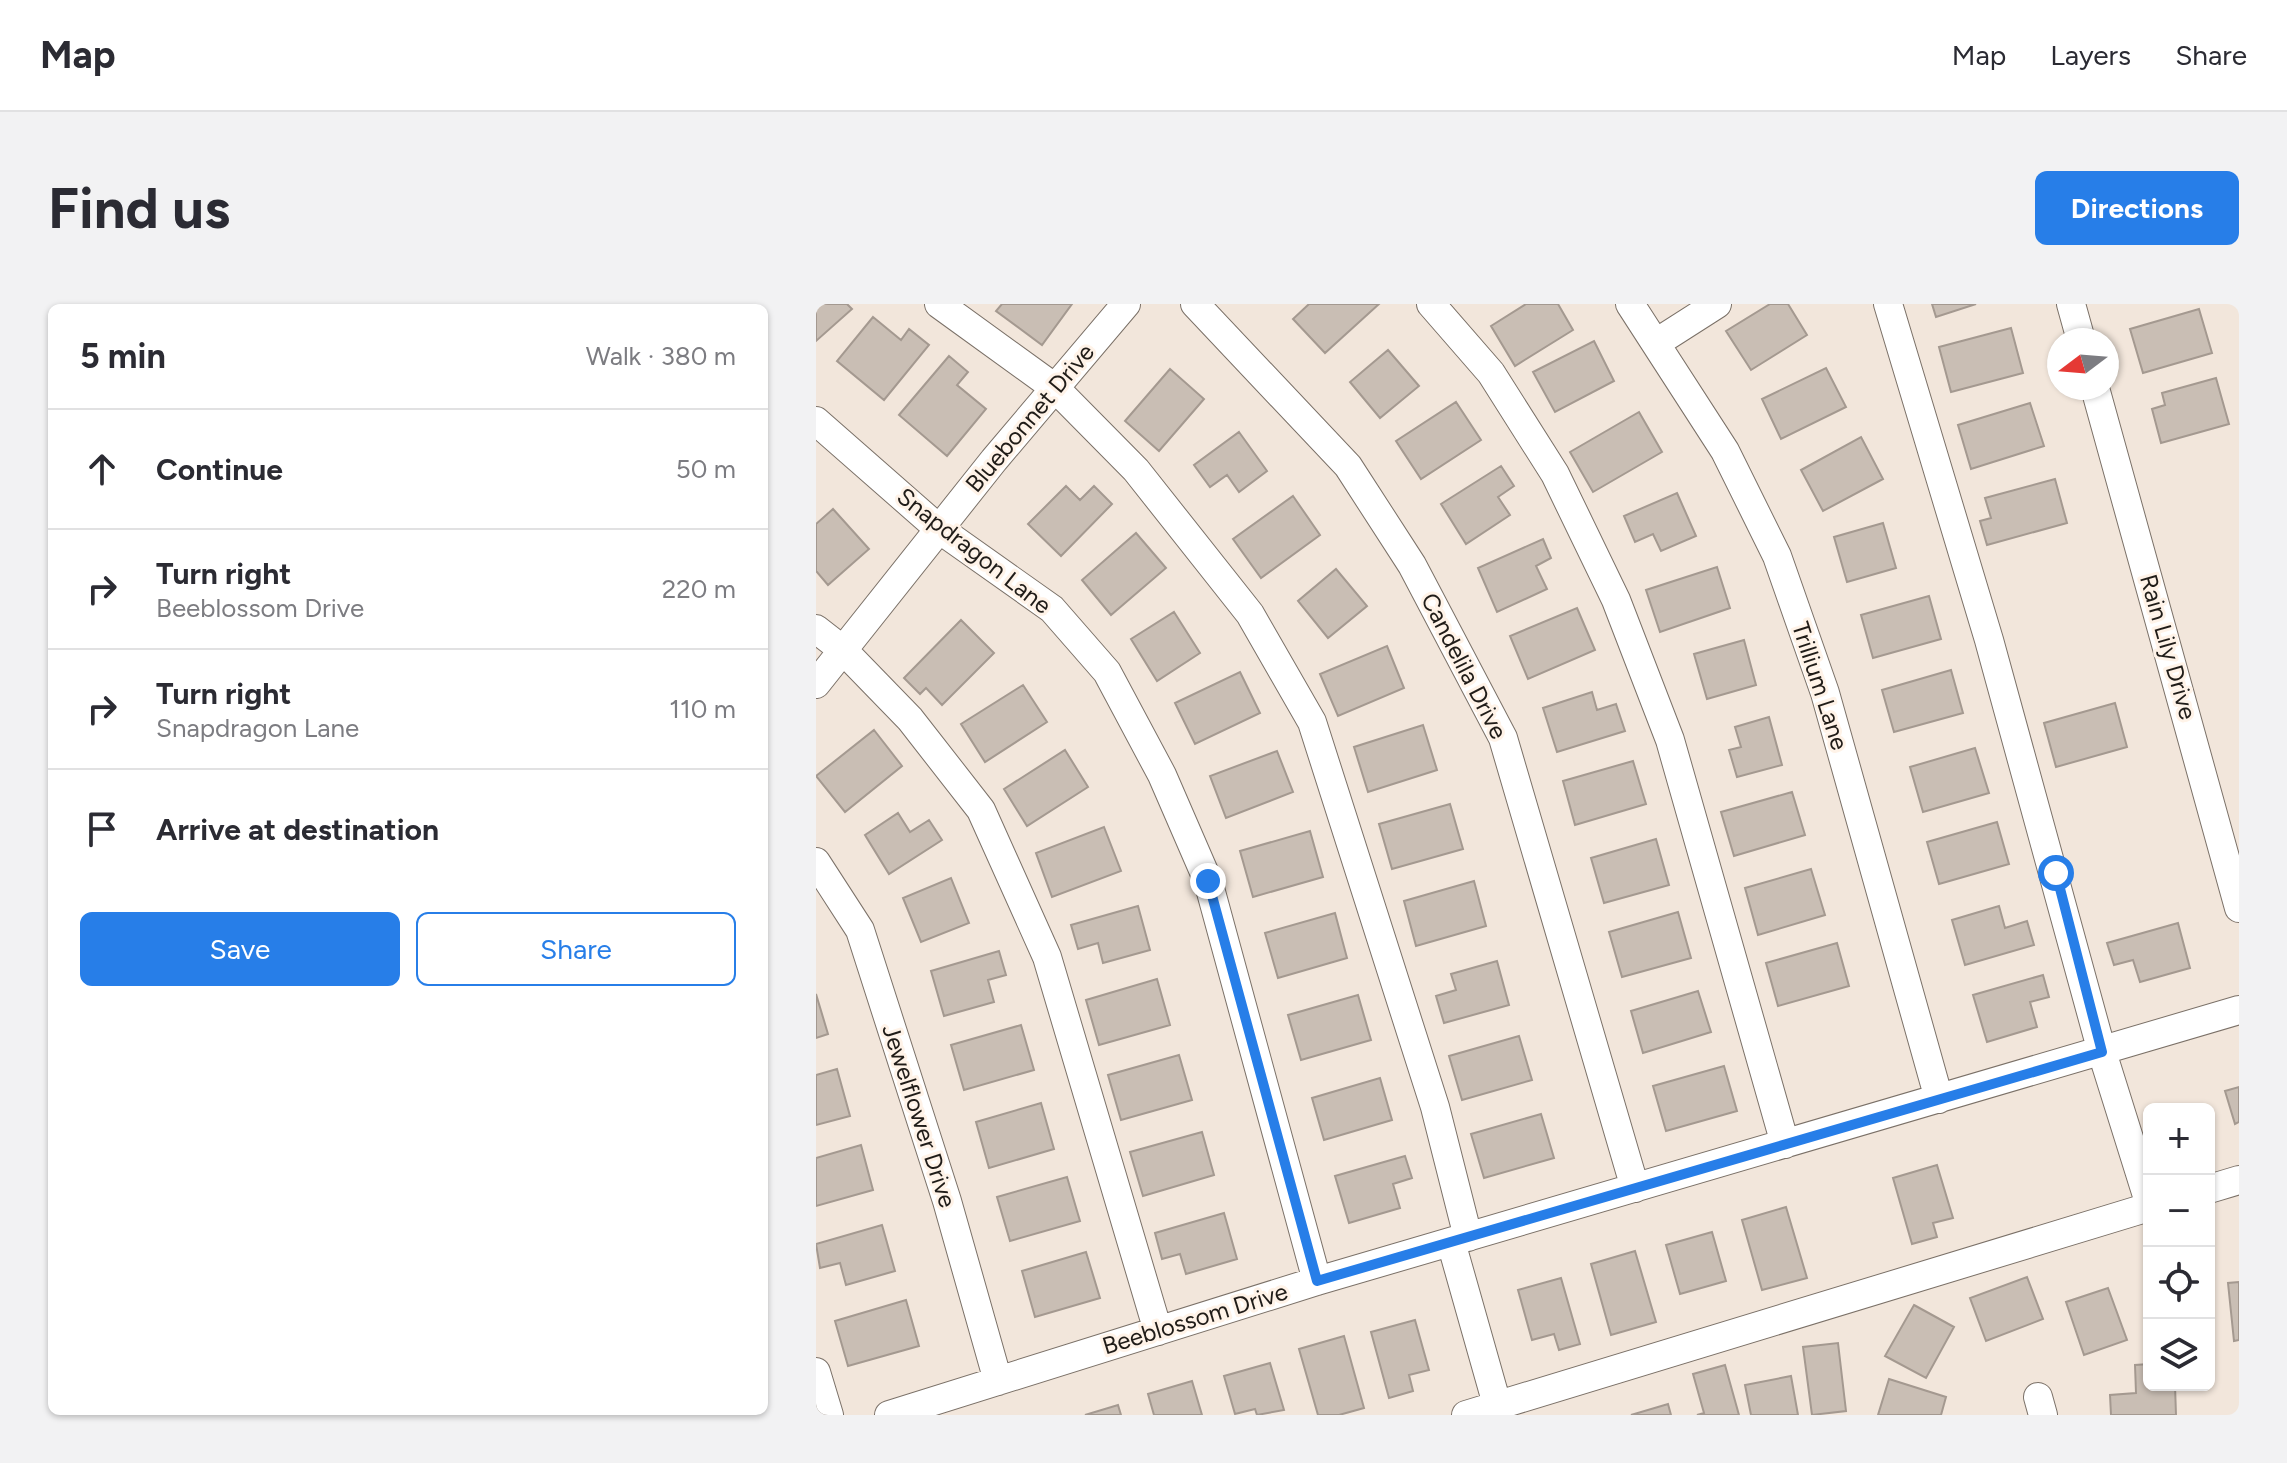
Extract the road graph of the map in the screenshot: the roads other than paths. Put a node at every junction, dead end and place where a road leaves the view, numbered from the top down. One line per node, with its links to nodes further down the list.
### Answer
1 (939, 304): 11 (street)
2 (1126, 304): 11 (street, Bluebonnet Drive)
3 (1195, 304): 27 (street, Candelila Drive)
4 (1431, 304): 23 (street)
5 (1630, 304): 10 (street, Trillium Lane)
6 (1717, 304): 10 (street)
7 (1888, 304): 21 (street)
8 (2071, 304): 9 (street)
9 (2078, 328)
10 (1656, 343): 22 (street, Trillium Lane)
11 (1055, 388): 14 (street, Bluebonnet Drive); 29 (street)
12 (2098, 400): 19 (street, Rain Lily Drive)
13 (816, 421): 14 (street, Snapdragon Lane)
14 (939, 529): 16 (street, Bluebonnet Drive); 30 (street, Snapdragon Lane)
15 (816, 629): 16 (street)
16 (843, 650): 17 (street, Bluebonnet Drive); 31 (street)
17 (816, 684)
18 (816, 862): 33 (street, Jewelflower Drive)
19 (2239, 908)
20 (2239, 1010): 21 (street, Beeblossom Drive)
21 (2102, 1052): 22 (street, Beeblossom Drive); 25 (street)
22 (1939, 1099): 23 (street, Beeblossom Drive)
23 (1785, 1144): 27 (street, Beeblossom Drive)
24 (2239, 1180): 26 (street)
25 (2143, 1185)
26 (2215, 1187)
27 (1635, 1188): 29 (street, Beeblossom Drive)
28 (2143, 1206): 34 (street)
29 (1460, 1239): 30 (street, Beeblossom Drive); 34 (street)
30 (1317, 1281): 31 (street, Beeblossom Drive)
31 (1158, 1331): 33 (street, Beeblossom Drive)
32 (816, 1372): 35 (street)
33 (998, 1381): 36 (street, Beeblossom Drive)
34 (1499, 1411): 37 (street)
35 (829, 1415)
36 (889, 1415)
37 (1466, 1415)

